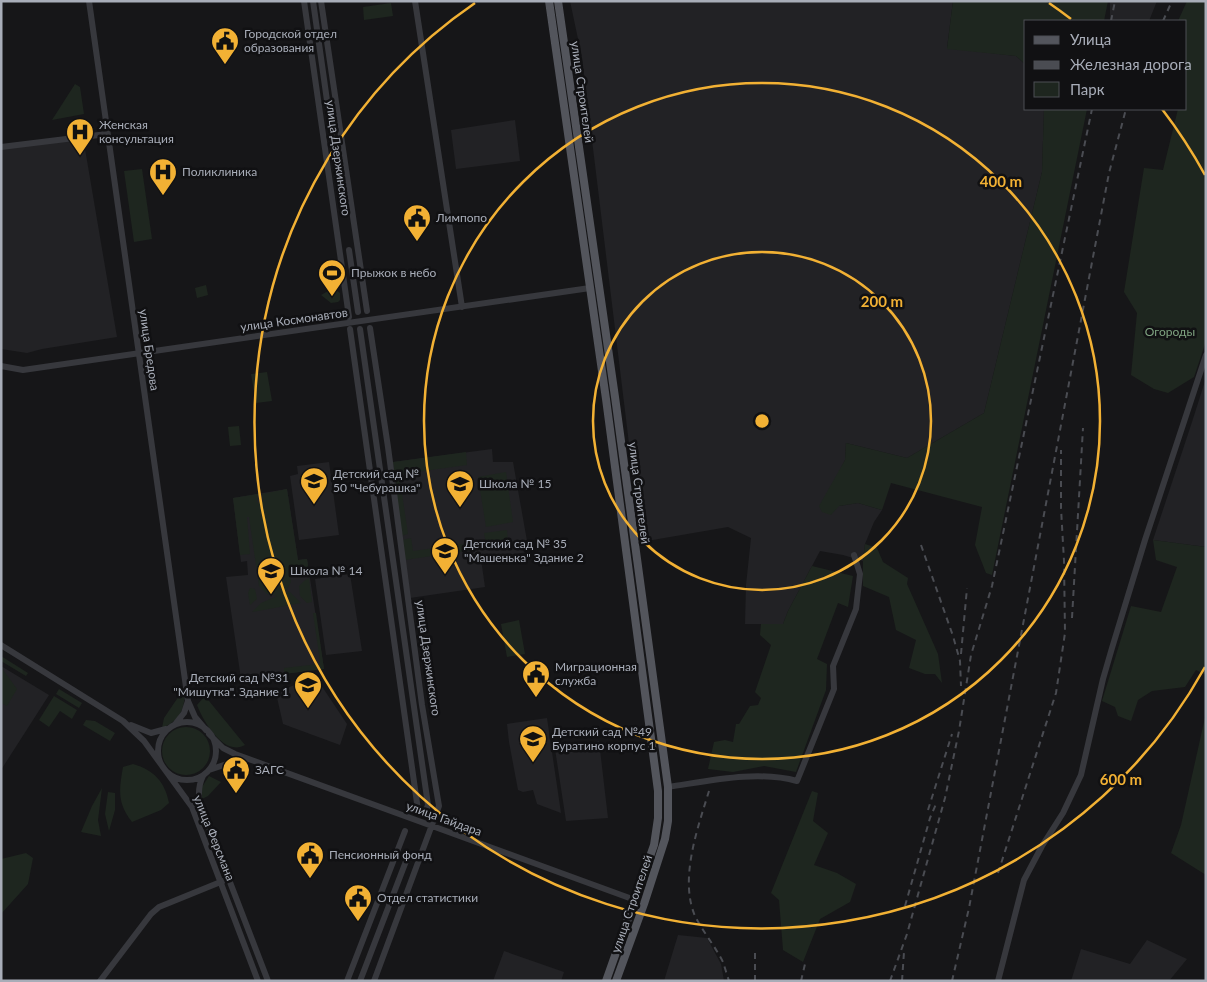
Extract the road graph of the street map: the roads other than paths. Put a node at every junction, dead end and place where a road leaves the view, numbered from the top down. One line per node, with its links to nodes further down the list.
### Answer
1 (89, 1): 8 (street, улица Бредова)
2 (304, 1): 18 (street, улица Дзержинского)
3 (313, 1): 11 (street, улица Дзержинского)
4 (321, 1): 16 (street, улица Дзержинского)
5 (415, 1): 15 (street)
6 (550, 1): 10 (main road, улица Строителей)
7 (558, 1): 10 (main road, улица Строителей)
8 (107, 134): 9 (street); 22 (street, улица Бредова)
9 (1, 147)
10 (577, 160): 13 (main road, улица Строителей); 14 (main road, улица Строителей)
11 (340, 193)
12 (349, 250): 17 (street)
13 (600, 286): 14 (main road); 26 (main road, улица Строителей)
14 (590, 288): 15 (street, улица Космонавтов); 25 (main road, улица Строителей)
15 (462, 307): 22 (street, улица Космонавтов)
16 (367, 311)
17 (358, 312)
18 (349, 317)
19 (350, 328): 21 (street, улица Дзержинского)
20 (370, 328): 40 (street, улица Дзержинского)
21 (360, 329)
22 (138, 354): 24 (street, улица Космонавтов); 31 (street, улица Бредова)
23 (1206, 354): 57 (street)
24 (1, 366)
25 (622, 530): 26 (main road); 30 (main road, улица Строителей)
26 (632, 530): 29 (main road, улица Строителей)
27 (854, 555): 39 (street)
28 (1, 645): 32 (street, улица Ферсмана)
29 (653, 682): 30 (main road); 39 (main road, улица Строителей)
30 (643, 683): 45 (main road, улица Строителей)
31 (188, 701): 33 (street); 34 (street)
32 (123, 721): 33 (street, улица Ферсмана); 36 (street, улица Ферсмана)
33 (172, 726): 34 (street); 36 (street)
34 (208, 732): 35 (street, улица Гайдара); 37 (street)
35 (245, 758): 37 (street); 40 (street, улица Гайдара)
36 (164, 767): 38 (street); 44 (street, улица Ферсмана)
37 (208, 771): 38 (street)
38 (203, 776): 43 (street, улица Ферсмана)
39 (668, 787): 46 (main road, улица Строителей)
40 (431, 826): 45 (street, улица Гайдара); 54 (street, улица Дзержинского)
41 (405, 831): 52 (street)
42 (408, 856): 53 (street)
43 (229, 879): 44 (street); 47 (street, улица Ферсмана)
44 (221, 882): 48 (street, улица Ферсмана); 49 (street)
45 (635, 900): 46 (main road); 55 (main road, улица Строителей)
46 (644, 904): 56 (main road, улица Строителей)
47 (242, 912): 48 (street); 51 (street, улица Ферсмана)
48 (234, 916): 50 (street, улица Ферсмана)
49 (100, 981)
50 (258, 981)
51 (268, 981)
52 (347, 981)
53 (360, 981)
54 (374, 981)
55 (606, 981)
56 (616, 981)
57 (998, 981)

